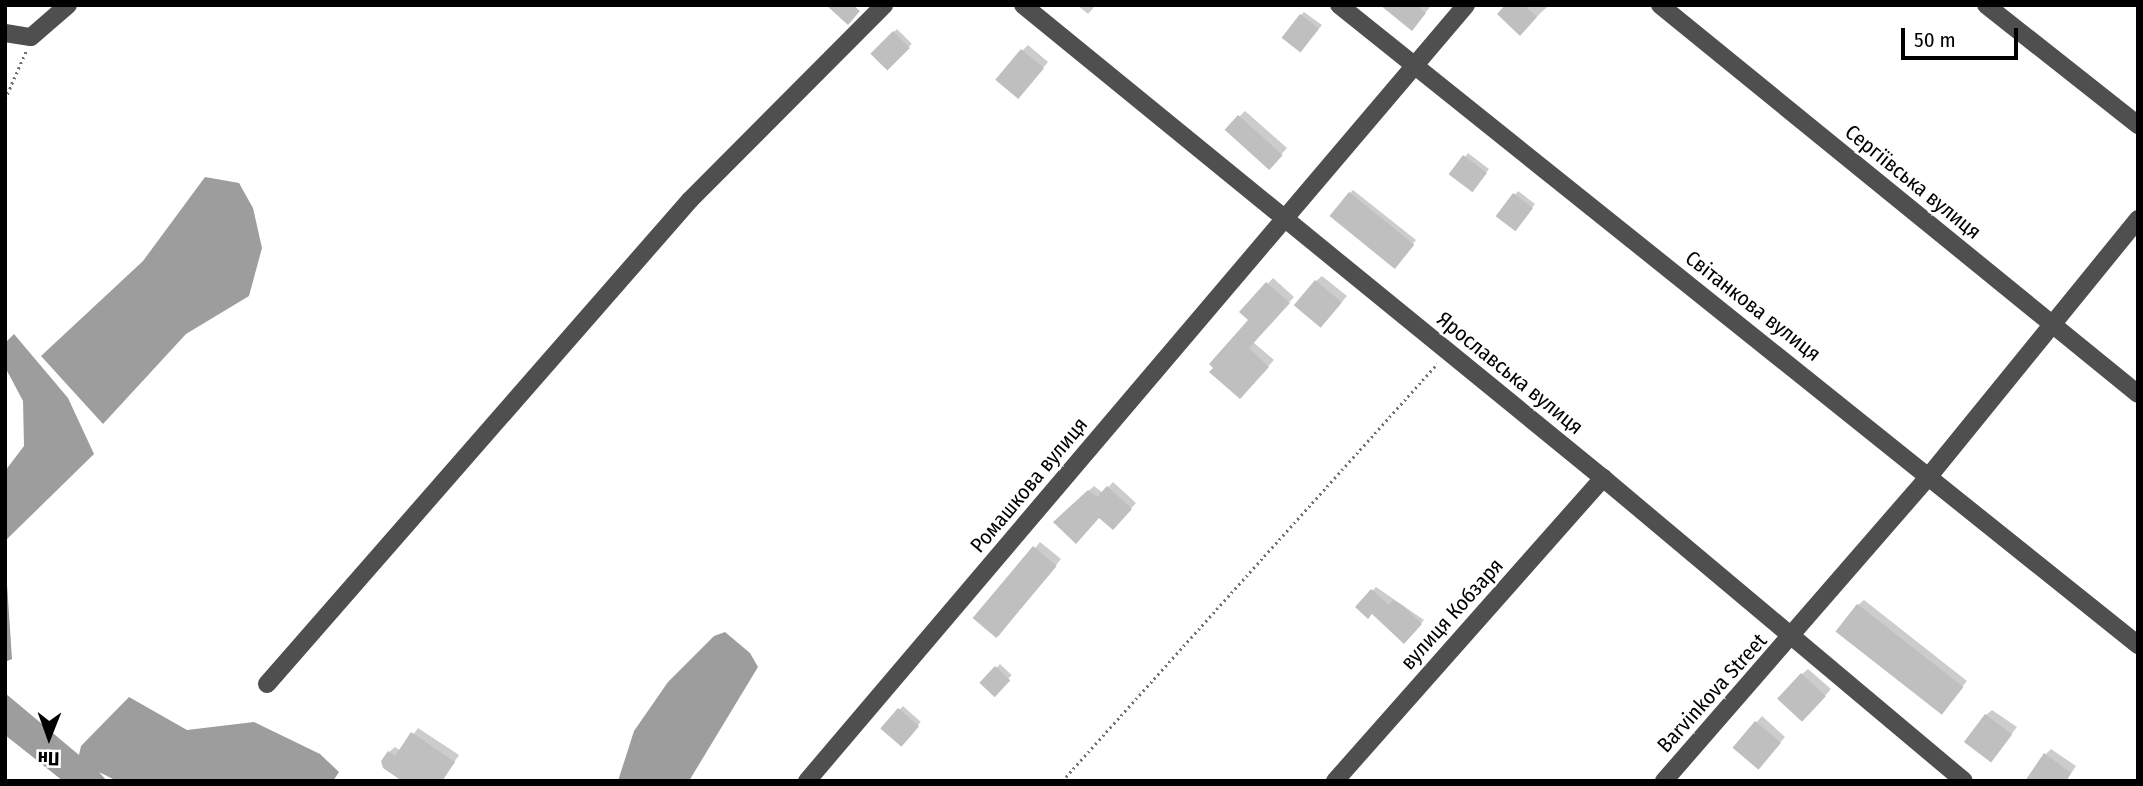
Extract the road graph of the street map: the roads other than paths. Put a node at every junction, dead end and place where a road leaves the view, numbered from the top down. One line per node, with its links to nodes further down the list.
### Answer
1 (68, 5): 8 (street)
2 (884, 5): 19 (street)
3 (1023, 5): 11 (street, Ярославська вулиця)
4 (1339, 5): 9 (street, Світанкова вулиця)
5 (1466, 5): 9 (street, Ромашкова вулиця)
6 (1660, 5): 13 (street, Сергіївська вулиця)
7 (1986, 5): 10 (street)
8 (5, 33)
9 (1414, 66): 11 (street, Ромашкова вулиця); 15 (street, Світанкова вулиця)
10 (2138, 125)
11 (1287, 219): 16 (street, Ярославська вулиця); 20 (street, Ромашкова вулиця)
12 (2138, 219): 13 (street, Barvinkova Street)
13 (2052, 325): 14 (street, Сергіївська вулиця); 15 (street, Barvinkova Street)
14 (2138, 394)
15 (1930, 475): 17 (street, Barvinkova Street); 18 (street, Світанкова вулиця)
16 (1603, 478): 17 (street, Ярославська вулиця); 21 (street, вулиця Кобзаря)
17 (1793, 637): 22 (street, Barvinkova Street); 23 (street, Ярославська вулиця)
18 (2138, 645)
19 (267, 684)
20 (807, 781)
21 (1335, 781)
22 (1664, 781)
23 (1964, 781)

